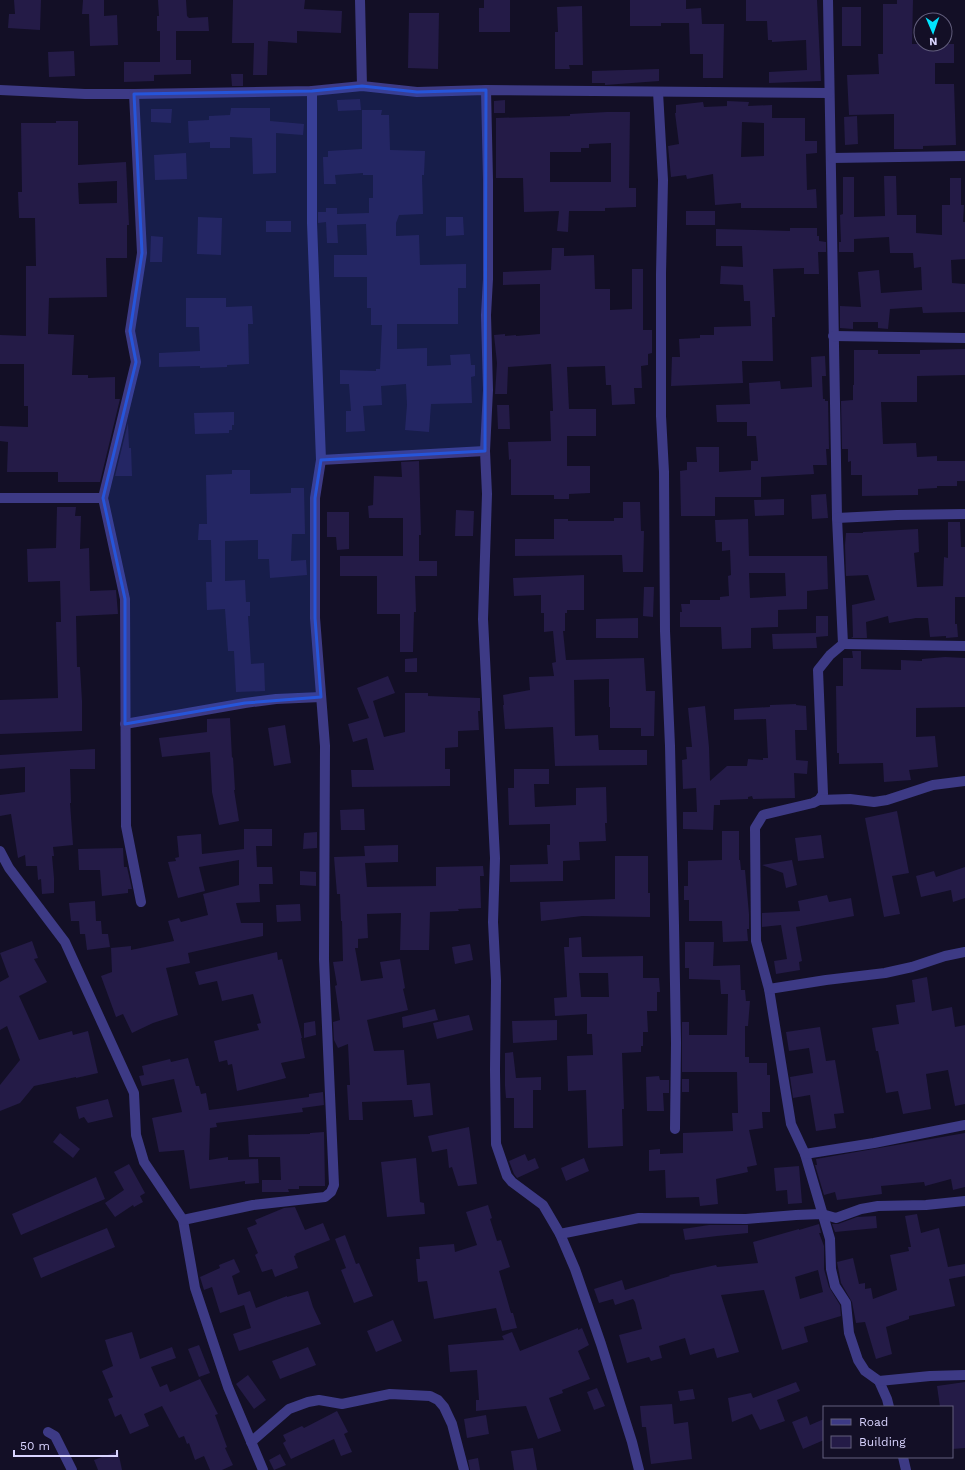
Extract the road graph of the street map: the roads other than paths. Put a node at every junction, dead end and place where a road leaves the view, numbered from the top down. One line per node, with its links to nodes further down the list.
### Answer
1 (360, 0): 3 (street)
2 (828, 0): 9 (street)
3 (362, 86): 5 (street); 6 (street)
4 (0, 90): 8 (street)
5 (486, 90): 7 (street); 14 (street)
6 (312, 91): 8 (street); 15 (street)
7 (658, 92): 9 (street); 31 (street)
8 (134, 94): 17 (street)
9 (829, 94): 11 (street)
10 (965, 156): 11 (street)
11 (832, 158): 12 (street)
12 (833, 336): 13 (street); 19 (street)
13 (965, 338)
14 (485, 452): 15 (street); 36 (street)
15 (321, 460): 22 (street)
16 (0, 498): 17 (street)
17 (103, 498): 23 (street)
18 (965, 514): 19 (street)
19 (837, 518): 20 (street)
20 (843, 644): 21 (street); 25 (street)
21 (965, 646)
22 (321, 697): 23 (street); 35 (street)
23 (125, 724): 27 (street)
24 (965, 781): 25 (street)
25 (819, 800): 29 (street)
26 (0, 851): 35 (street)
27 (141, 902)
28 (965, 952): 29 (street)
29 (769, 989): 32 (street)
30 (965, 1125): 32 (street)
31 (675, 1129)
32 (805, 1154): 34 (street)
33 (965, 1201): 34 (street)
34 (822, 1214): 36 (street); 38 (street)
35 (183, 1220): 41 (street)
36 (560, 1234): 46 (street)
37 (965, 1375): 38 (street)
38 (879, 1381): 39 (street)
39 (889, 1406)
40 (48, 1432): 43 (street)
41 (252, 1442): 44 (street); 45 (street)
42 (903, 1458): 47 (street)
43 (72, 1470)
44 (263, 1470)
45 (464, 1470)
46 (640, 1470)
47 (906, 1470)

